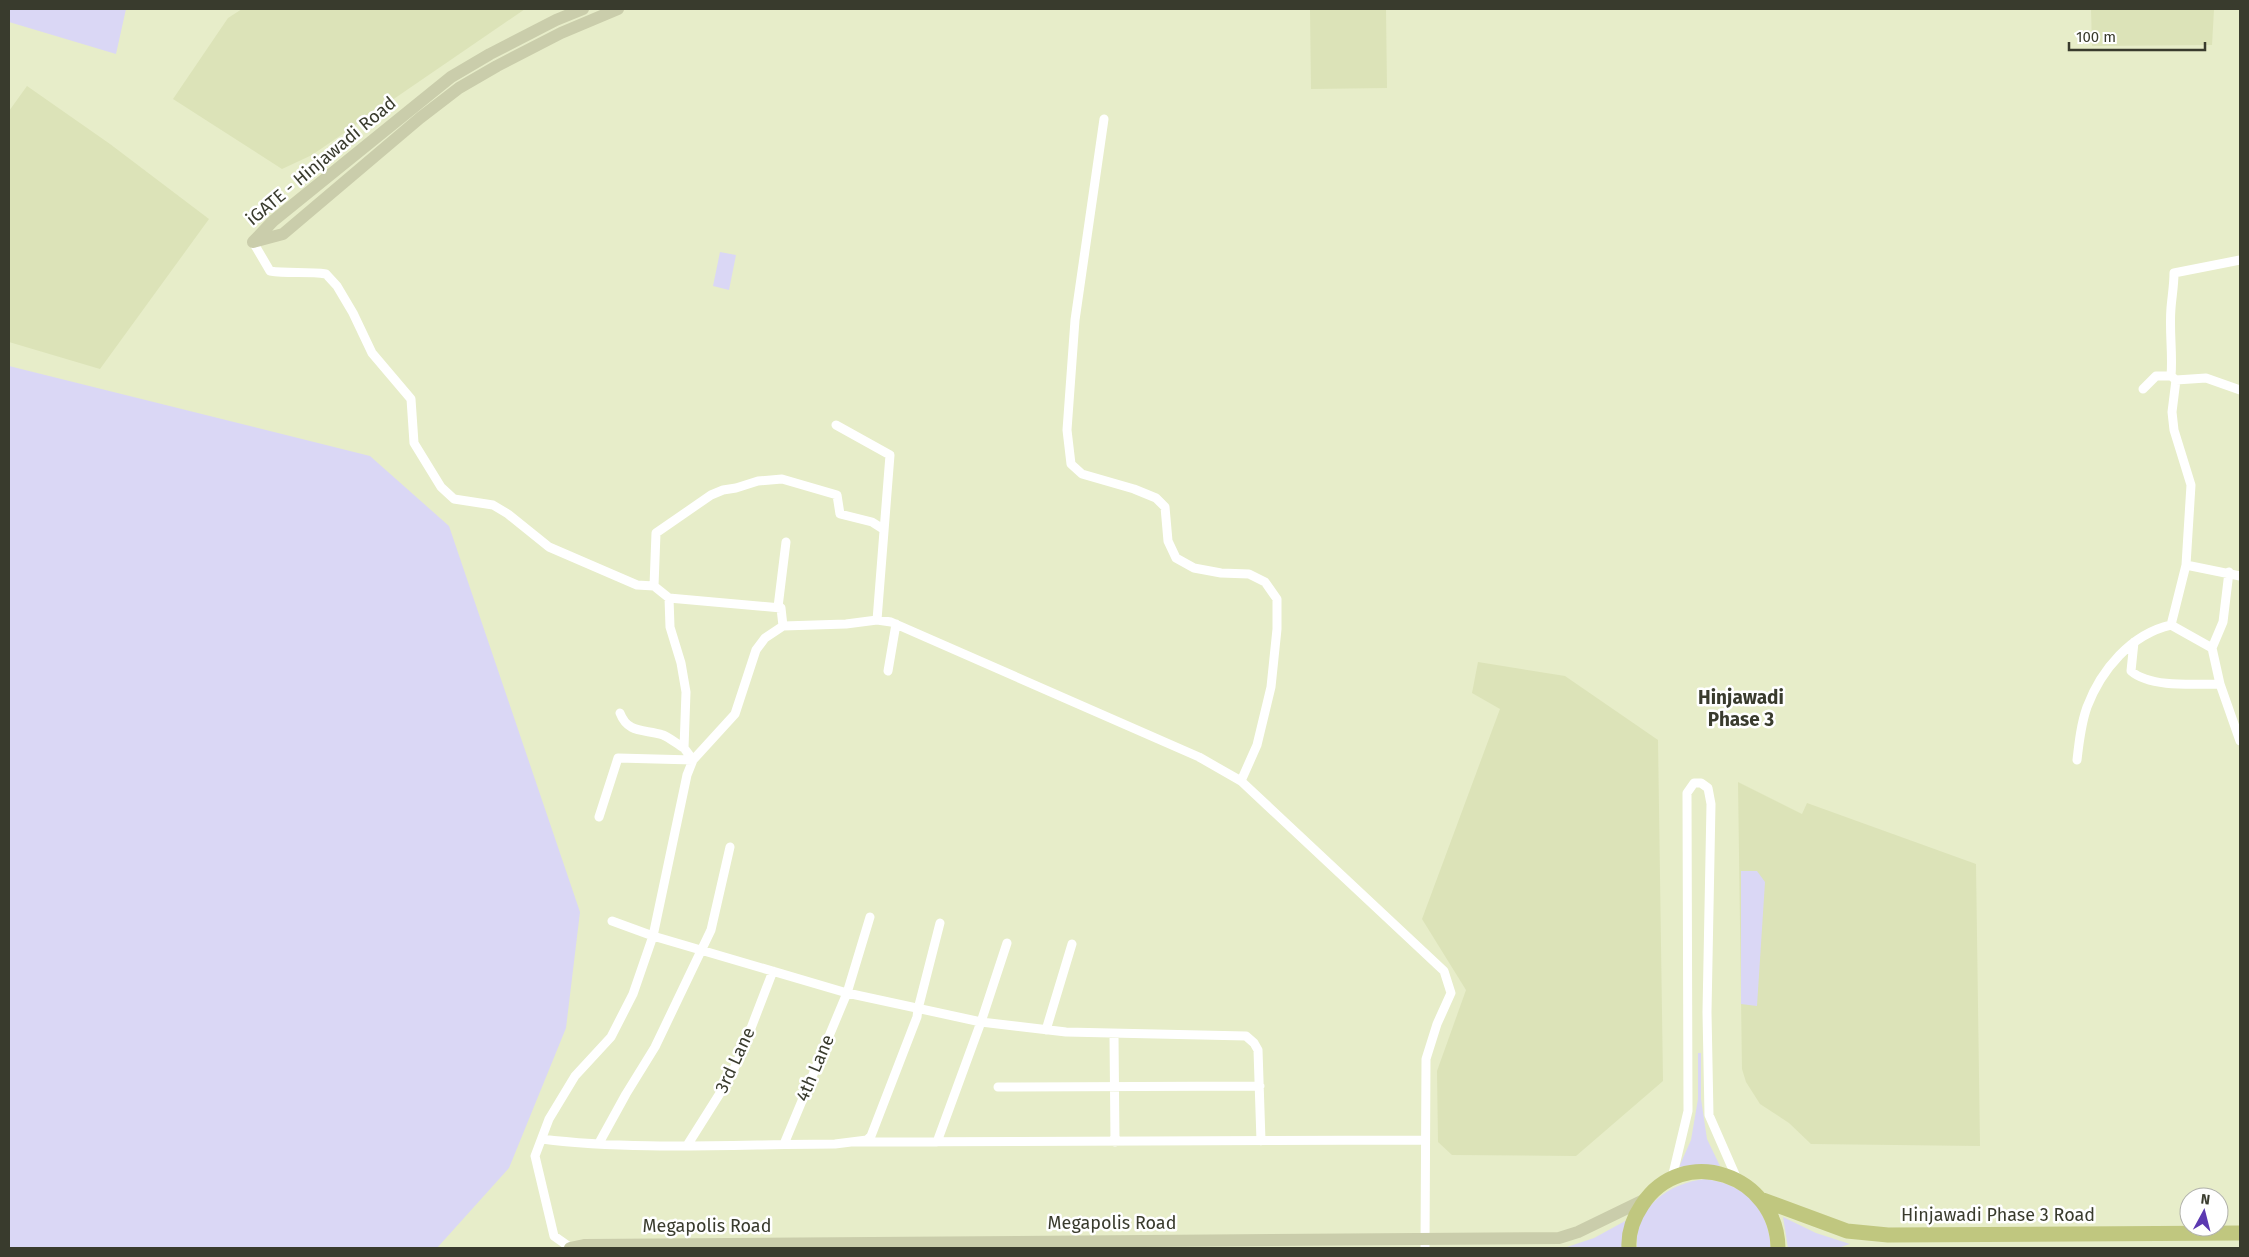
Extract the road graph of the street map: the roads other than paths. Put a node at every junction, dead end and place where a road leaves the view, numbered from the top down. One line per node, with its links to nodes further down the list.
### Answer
1 (583, 9): 3 (street, iGATE - Hinjawadi Road)
2 (618, 9): 4 (street, iGATE - Hinjawadi Road)
3 (451, 77): 4 (street); 6 (street, iGATE - Hinjawadi Road)
4 (459, 88): 6 (street, iGATE - Hinjawadi Road)
5 (1104, 119): 33 (street)
6 (252, 242): 17 (street)
7 (2240, 260): 8 (street)
8 (2173, 378): 9 (street); 10 (street); 14 (street)
9 (2143, 389)
10 (2240, 390)
11 (836, 425): 12 (street)
12 (883, 529): 17 (street); 20 (street)
13 (786, 542): 19 (street)
14 (2186, 566): 15 (street); 22 (street)
15 (2229, 572): 16 (street); 25 (street)
16 (2240, 576)
17 (654, 586): 18 (street)
18 (669, 598): 19 (street); 30 (street)
19 (778, 607): 23 (street)
20 (877, 620): 21 (street); 23 (street)
21 (896, 624): 26 (street); 33 (street)
22 (2171, 625): 24 (street); 25 (street)
23 (783, 626): 31 (street)
24 (2134, 642): 27 (street); 32 (street)
25 (2212, 648): 27 (street)
26 (888, 671)
27 (2220, 684): 29 (street)
28 (620, 713): 30 (street)
29 (2240, 740)
30 (684, 748): 31 (street)
31 (693, 760): 34 (street); 39 (street)
32 (2076, 760)
33 (1241, 781): 53 (street)
34 (598, 817)
35 (730, 847): 42 (street)
36 (870, 917): 44 (street, 4th Lane)
37 (612, 921): 39 (street)
38 (940, 923): 45 (street)
39 (653, 936): 42 (street); 52 (street)
40 (1007, 943): 46 (street)
41 (1072, 944): 47 (street)
42 (701, 950): 43 (street); 58 (street)
43 (772, 971): 44 (street); 59 (street, 3rd Lane)
44 (847, 993): 45 (street); 60 (street, 4th Lane)
45 (918, 1009): 46 (street); 55 (street)
46 (981, 1022): 47 (street); 56 (street)
47 (1046, 1030): 48 (street)
48 (1114, 1035): 49 (street); 50 (street)
49 (1116, 1085): 50 (street); 51 (street); 57 (street)
50 (1260, 1086): 54 (street)
51 (998, 1087)
52 (542, 1139): 58 (street); 67 (street)
53 (1425, 1140): 54 (street); 66 (street)
54 (1261, 1141): 57 (street)
55 (855, 1142): 56 (street); 60 (street)
56 (937, 1142): 57 (street)
57 (1116, 1142)
58 (599, 1143): 59 (street)
59 (688, 1144): 60 (street)
60 (784, 1144)
61 (1672, 1178): 62 (main road); 62 (street); 63 (main road)
62 (1737, 1179): 64 (main road)
63 (1646, 1199): 66 (street, Megapolis Road); 68 (main road)
64 (1763, 1200): 65 (main road, Hinjawadi Phase 3 Road); 69 (main road)
65 (2240, 1233)
66 (1424, 1244): 67 (street, Megapolis Road)
67 (571, 1248)
68 (1629, 1248)
69 (1778, 1248)

